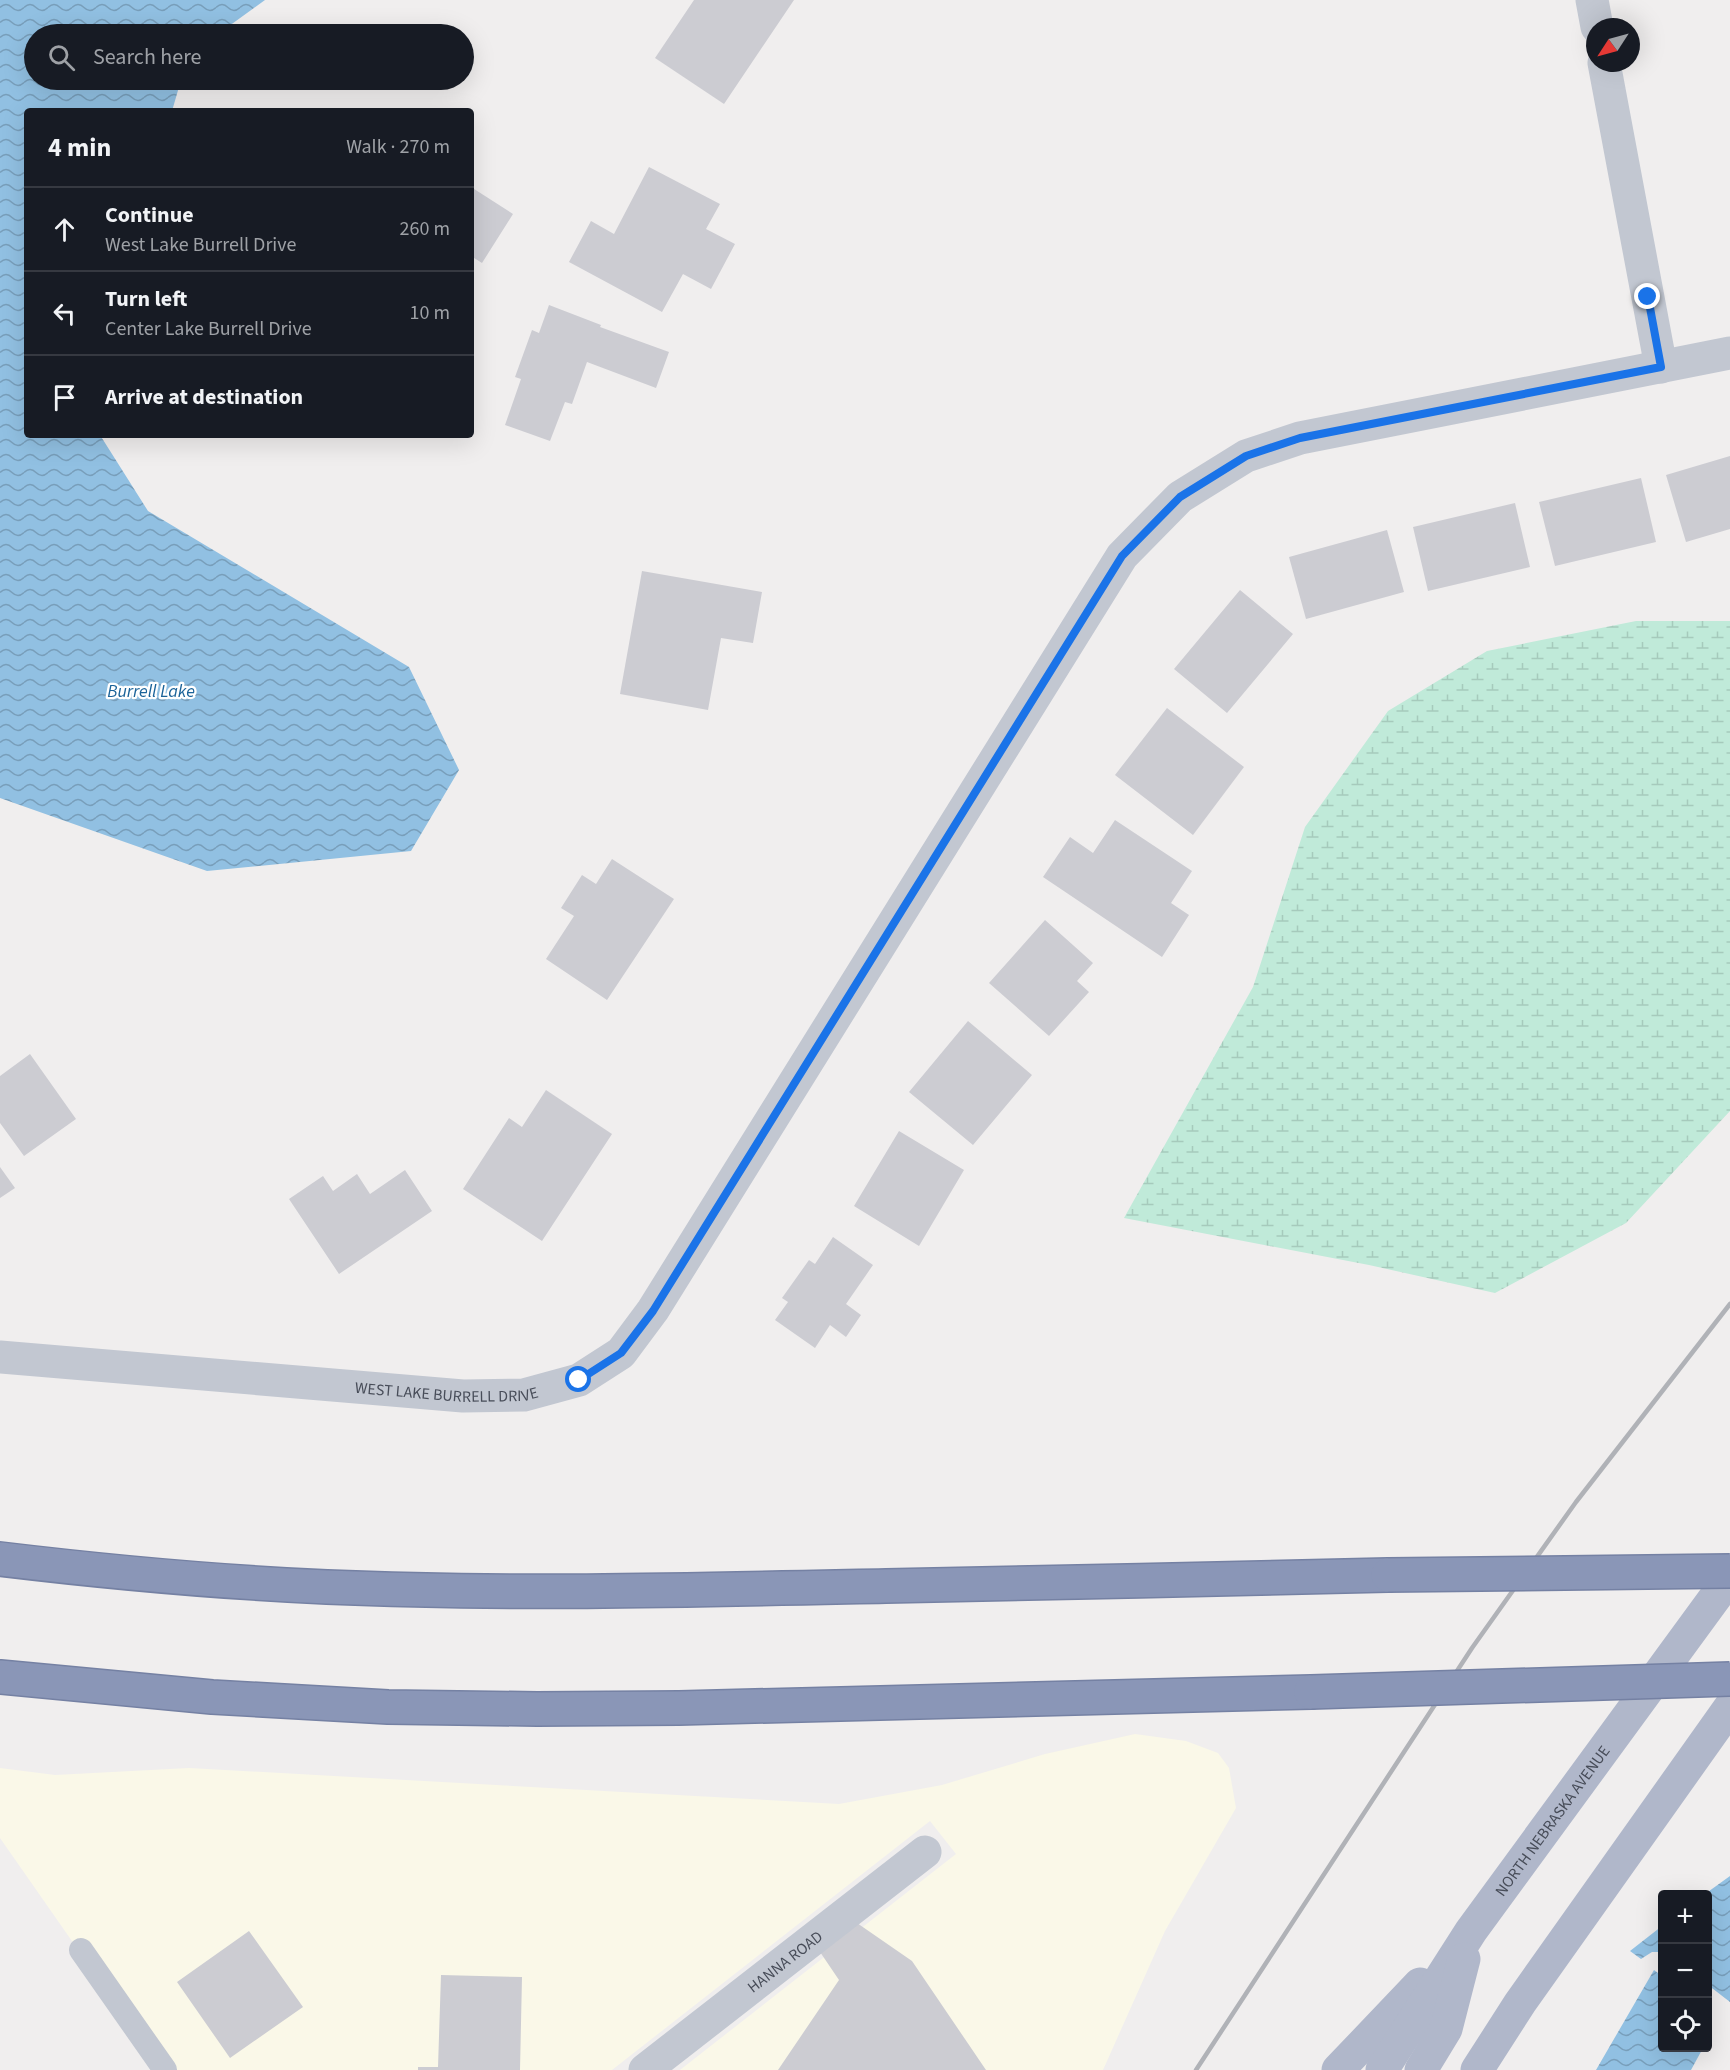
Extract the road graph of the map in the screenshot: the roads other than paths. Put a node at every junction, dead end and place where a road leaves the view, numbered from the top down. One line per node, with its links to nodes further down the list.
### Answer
1 (1592, 0): 2 (street)
2 (1595, 18)
3 (1606, 72): 5 (street)
4 (1730, 353): 5 (street, WEST LAKE BURRELL DRIVE)
5 (1661, 367): 6 (street, WEST LAKE BURRELL DRIVE)
6 (0, 1357)
7 (0, 1559): 8 (highway, bridge)
8 (1730, 1570)
9 (1730, 1577): 14 (main road, NORTH NEBRASKA AVENUE)
10 (0, 1677): 11 (highway, bridge)
11 (1730, 1678)
12 (1730, 1707): 21 (main road)
13 (925, 1852): 17 (street, HANNA ROAD)
14 (1471, 1931): 18 (main road); 19 (main road, NORTH NEBRASKA AVENUE); 20 (main road)
15 (81, 1950): 16 (lane)
16 (165, 2070)
17 (645, 2070)
18 (1338, 2070)
19 (1382, 2070)
20 (1421, 2070)
21 (1476, 2070)

